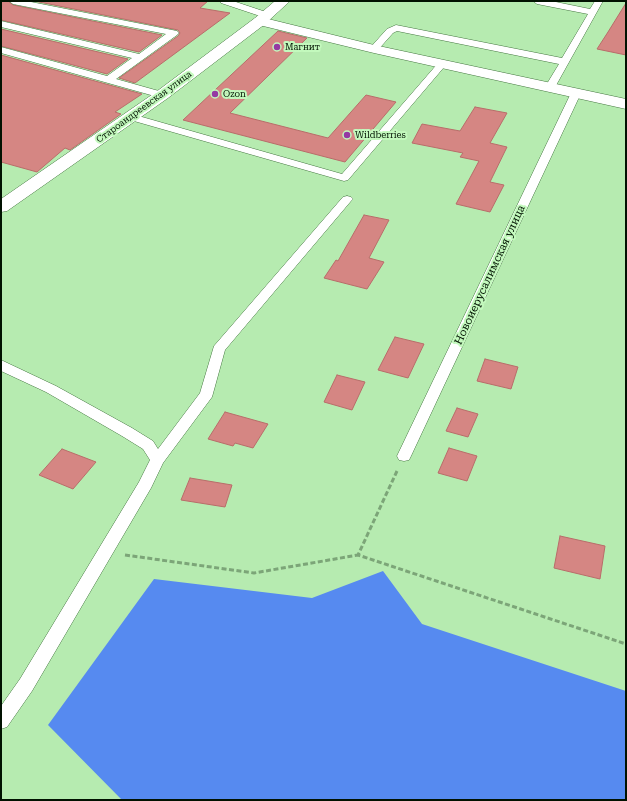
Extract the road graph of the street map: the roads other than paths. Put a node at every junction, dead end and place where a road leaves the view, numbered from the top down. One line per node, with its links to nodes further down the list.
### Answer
1 (13, 1): 11 (lane)
2 (224, 1): 7 (lane)
3 (283, 1): 7 (street, Староандреевская улица)
4 (537, 1): 6 (lane)
5 (600, 1): 6 (lane)
6 (593, 12): 12 (lane)
7 (263, 18): 9 (street); 17 (street, Староандреевская улица)
8 (1, 24): 11 (lane)
9 (374, 49): 12 (lane); 13 (street)
10 (1, 50): 14 (lane)
11 (140, 57): 14 (lane)
12 (565, 62): 15 (lane)
13 (442, 64): 15 (street); 19 (lane)
14 (108, 80): 17 (lane)
15 (550, 87): 16 (street)
16 (576, 93): 18 (street); 23 (lane, Новоиерусалимская улица)
17 (162, 95): 19 (street, Староандреевская улица)
18 (626, 104)
19 (131, 117): 21 (street, Староандреевская улица)
20 (347, 199): 24 (lane)
21 (1, 207)
22 (1, 365): 24 (lane)
23 (404, 456)
24 (157, 460): 25 (lane)
25 (1, 721)

